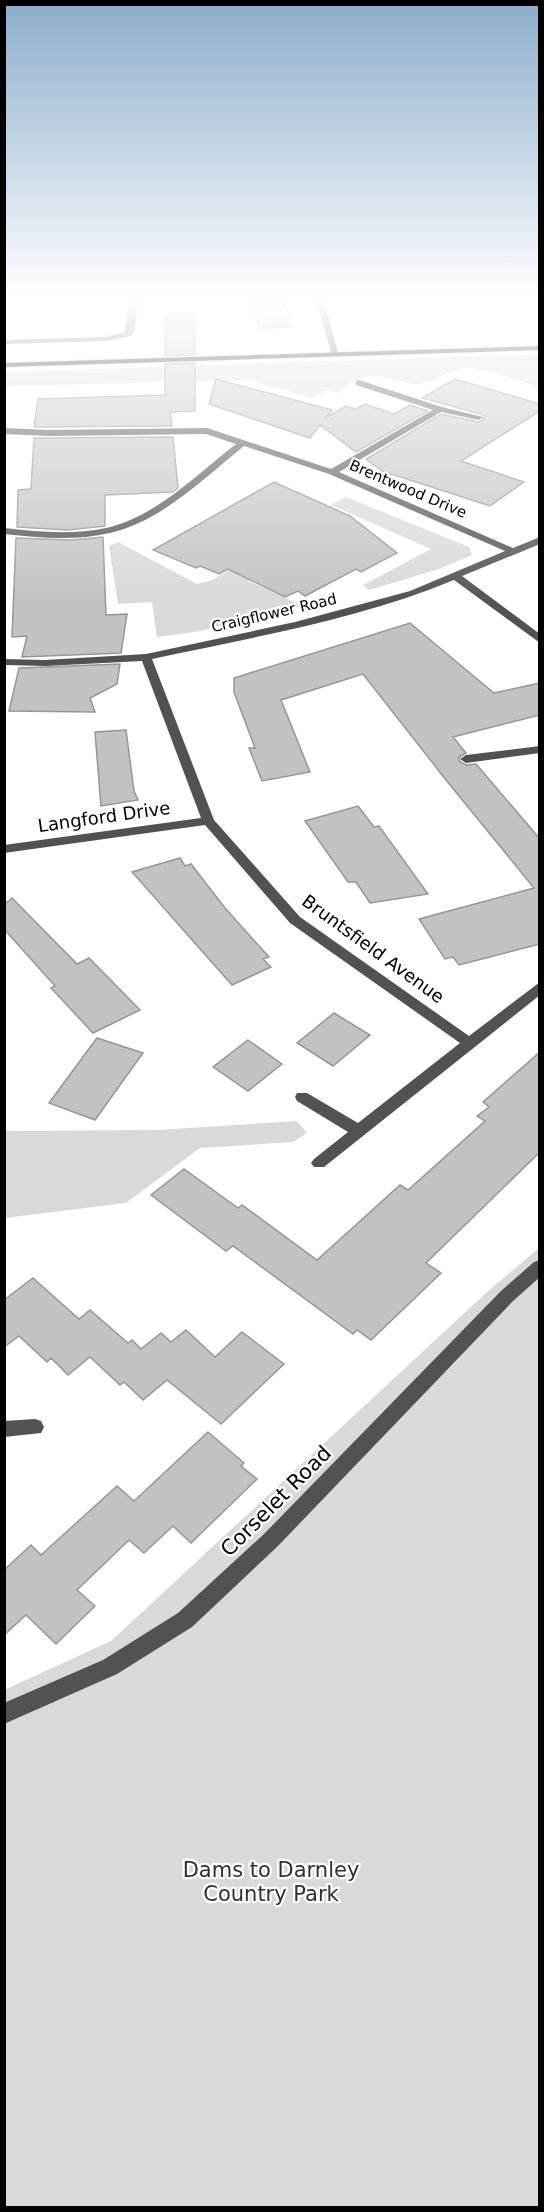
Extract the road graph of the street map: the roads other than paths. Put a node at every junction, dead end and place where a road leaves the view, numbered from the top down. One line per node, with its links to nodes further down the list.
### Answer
1 (410, 399): 2 (street)
2 (440, 409): 3 (street); 6 (street)
3 (479, 417)
4 (4, 431): 5 (street, Brentwood Drive)
5 (244, 442): 6 (street, Brentwood Drive); 7 (street)
6 (332, 472): 9 (street, Brentwood Drive)
7 (4, 531)
8 (540, 540): 9 (street, Craigflower Road)
9 (514, 552): 10 (street, Craigflower Road)
10 (456, 576): 11 (street); 12 (street, Craigflower Road)
11 (540, 640)
12 (146, 657): 13 (street, Craigflower Road); 16 (street, Bruntsfield Avenue)
13 (4, 662)
14 (540, 749): 15 (street)
15 (465, 759)
16 (208, 821): 17 (street, Langford Drive); 19 (street, Bruntsfield Avenue)
17 (4, 849)
18 (540, 987): 19 (street)
19 (471, 1044): 21 (street)
20 (302, 1097): 21 (street)
21 (359, 1131): 22 (street)
22 (320, 1163)
23 (540, 1267): 26 (street, Corselet Road)
24 (35, 1427): 25 (street)
25 (4, 1429)
26 (4, 1714)

